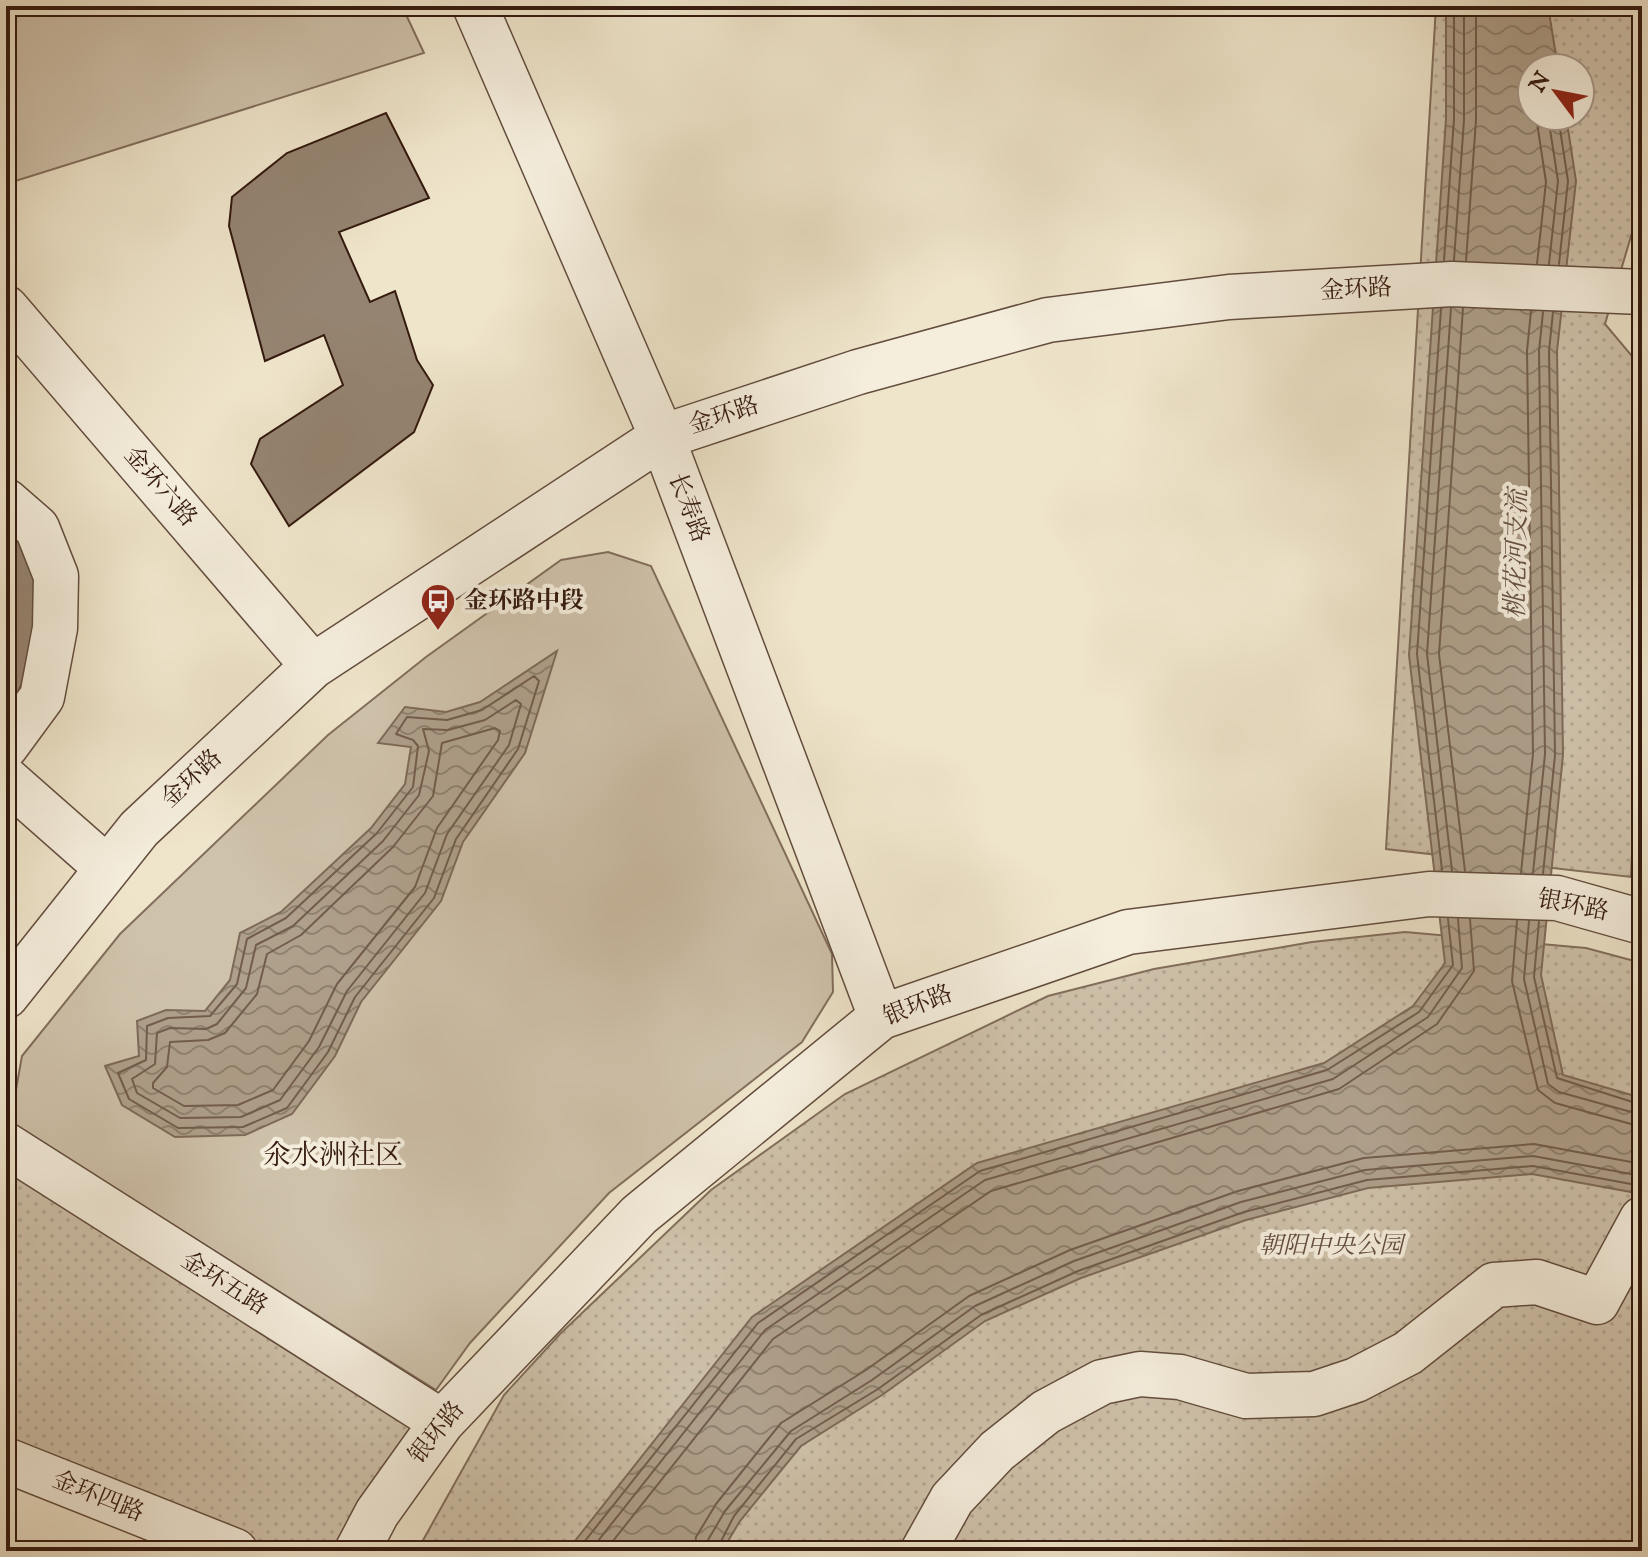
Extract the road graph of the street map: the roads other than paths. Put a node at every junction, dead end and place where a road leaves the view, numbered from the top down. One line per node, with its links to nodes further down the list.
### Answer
1 (475, 6): 4 (street, 长寿路)
2 (1642, 292): 4 (street, 金环路)
3 (6, 308): 6 (street, 金环六路)
4 (662, 437): 6 (street, 金环路); 12 (street, 长寿路)
5 (6, 501): 7 (street)
6 (313, 666): 9 (street, 金环路)
7 (6, 746)
8 (6, 779): 9 (street)
9 (107, 868): 11 (street, 金环路)
10 (1642, 922): 12 (street, 银环路)
11 (6, 996)
12 (881, 1017): 15 (street, 银环路)
13 (6, 1145): 15 (street, 金环五路)
14 (1642, 1219): 19 (street)
15 (442, 1422): 18 (street, 银环路)
16 (6, 1460): 17 (street, 金环四路)
17 (235, 1551)
18 (357, 1551)
19 (923, 1551)

